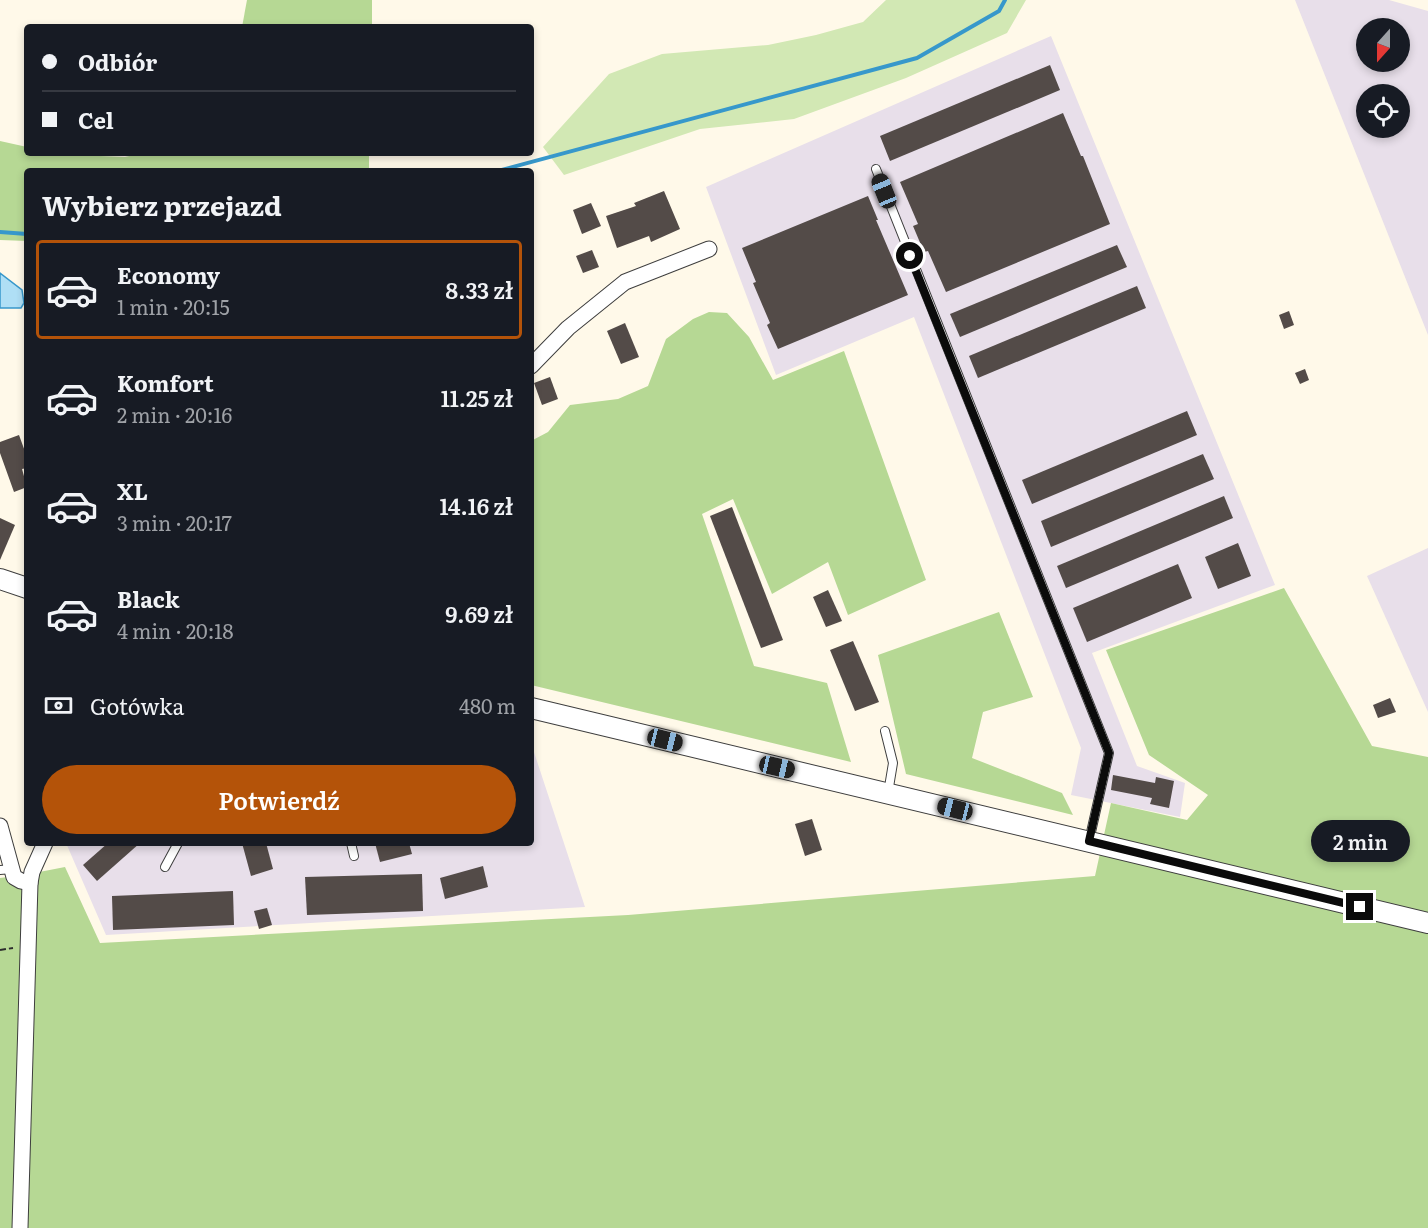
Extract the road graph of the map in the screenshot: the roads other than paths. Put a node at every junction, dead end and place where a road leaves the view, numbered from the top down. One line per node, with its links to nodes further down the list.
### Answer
1 (876, 169): 10 (lane)
2 (709, 249): 3 (street)
3 (534, 363)
4 (0, 579): 5 (street)
5 (24, 587)
6 (534, 709): 8 (street)
7 (885, 731): 8 (lane)
8 (888, 793): 10 (street)
9 (0, 826): 16 (street)
10 (1089, 841): 18 (street)
11 (44, 846): 17 (street)
12 (176, 846): 15 (lane)
13 (352, 846): 14 (lane)
14 (354, 856)
15 (165, 867)
16 (6, 870): 17 (street)
17 (30, 883): 19 (street)
18 (1428, 923)
19 (21, 1228)

